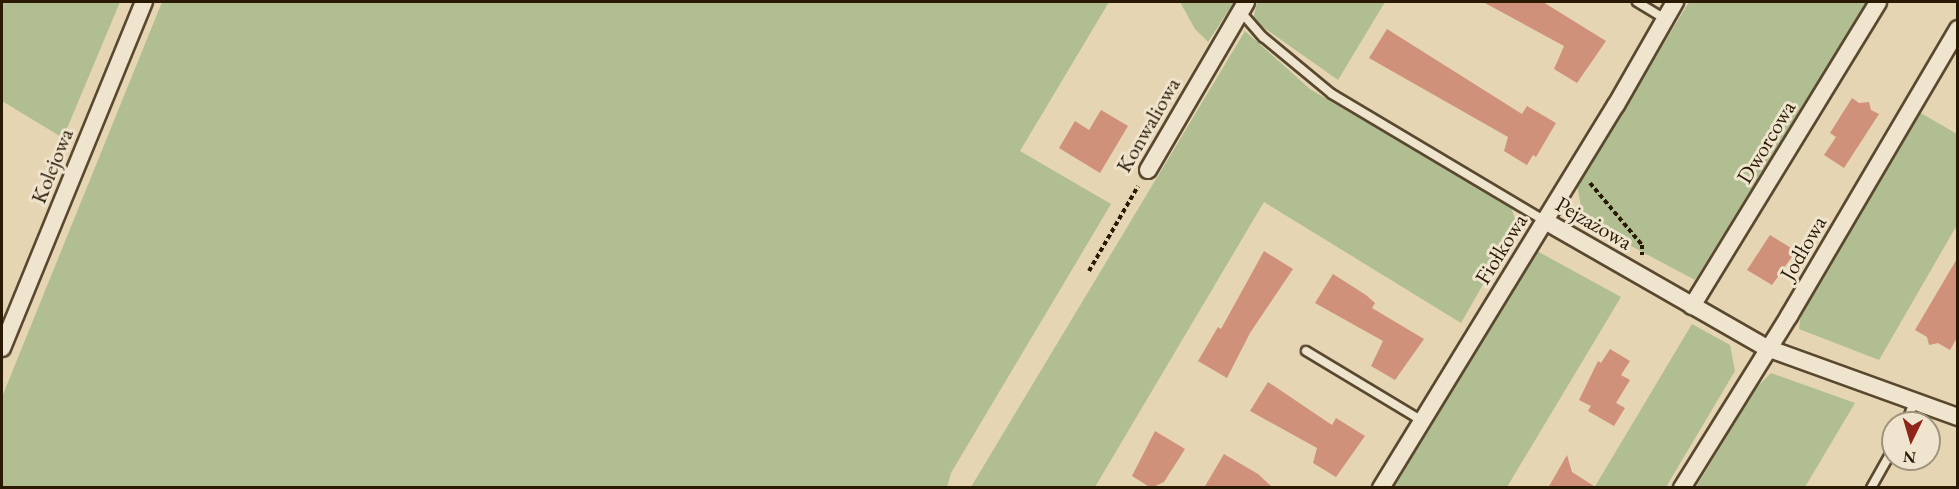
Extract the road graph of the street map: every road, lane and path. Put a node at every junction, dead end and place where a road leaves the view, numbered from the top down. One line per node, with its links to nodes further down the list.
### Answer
1 (144, 2): 14 (street, Kolejowa)
2 (1637, 2): 6 (lane)
3 (1675, 2): 6 (street, Fiołkowa)
4 (1878, 2): 13 (street, Dworcowa)
5 (1243, 6): 8 (street, Konwaliowa); 10 (lane, Pejzażowa)
6 (1665, 19): 9 (street, Fiołkowa)
7 (1958, 29): 15 (street, Jodłowa)
8 (1148, 170): 11 (path, Konwaliowa)
9 (1575, 171): 10 (street, Fiołkowa); 12 (path)
10 (1545, 220): 12 (street, Pejzażowa); 20 (street, Fiołkowa)
11 (1089, 271)
12 (1645, 278): 13 (street, Pejzażowa)
13 (1692, 306): 15 (street, Pejzażowa)
14 (2, 348)
15 (1767, 348): 17 (street, Pejzażowa); 23 (street, Jodłowa)
16 (1306, 351): 20 (lane)
17 (1914, 402): 18 (lane); 19 (street, Pejzażowa)
18 (1911, 411)
19 (1958, 417)
20 (1421, 420): 22 (street, Fiołkowa)
21 (1881, 470): 24 (lane)
22 (1381, 488)
23 (1682, 488)
24 (1871, 488)

